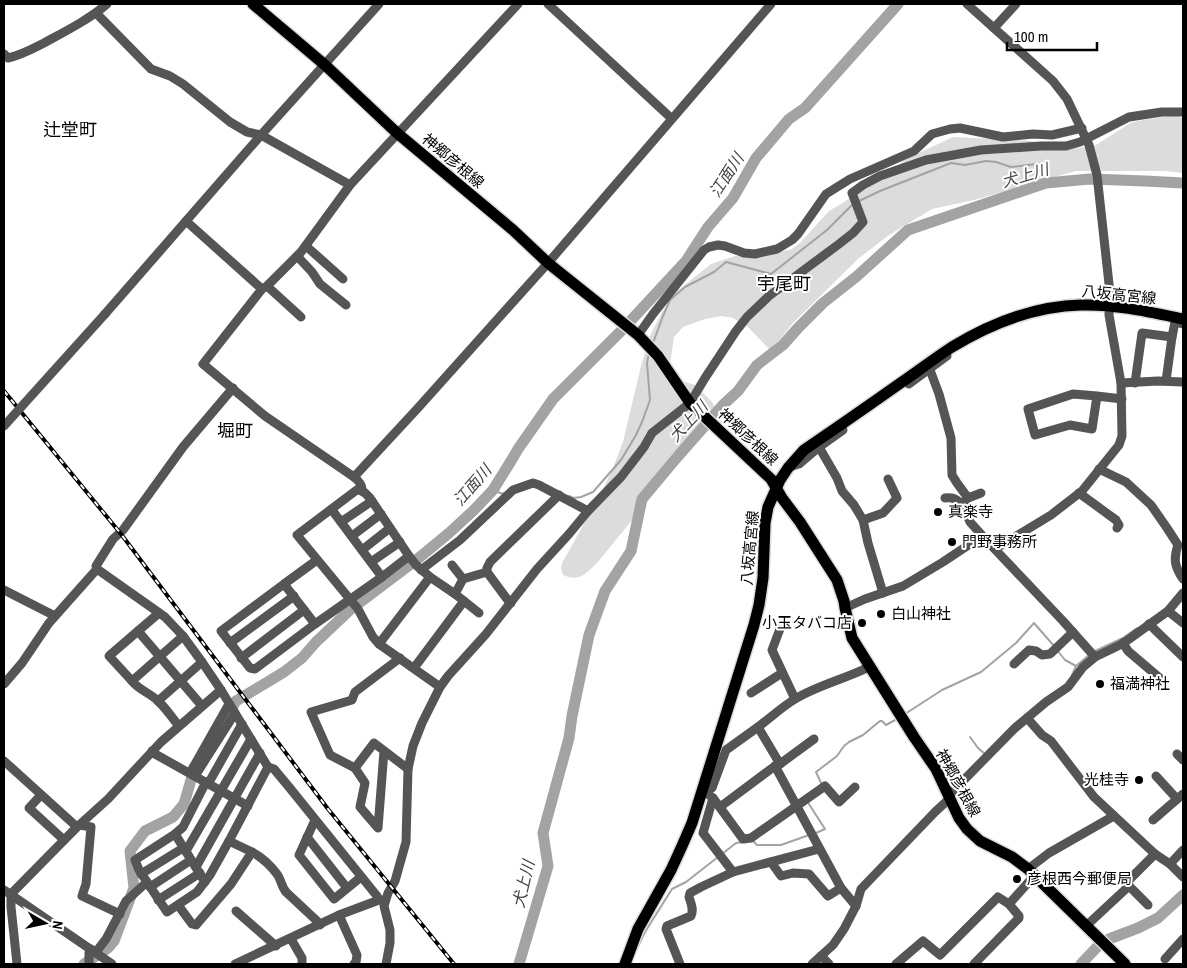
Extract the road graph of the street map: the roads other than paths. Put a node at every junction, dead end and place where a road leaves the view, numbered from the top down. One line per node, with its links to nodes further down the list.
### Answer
1 (107, 4): 9 (street)
2 (253, 4): 12 (main road, 神郷彦根線)
3 (379, 4): 12 (street)
4 (518, 4): 16 (street)
5 (548, 4): 14 (street)
6 (771, 4): 14 (street)
7 (967, 4): 10 (street)
8 (1016, 4): 10 (street)
9 (96, 13): 11 (street); 17 (street)
10 (994, 28): 15 (street)
11 (5, 57)
12 (325, 65): 16 (main road, 神郷彦根線); 17 (street)
13 (1183, 112): 18 (street)
14 (671, 118): 23 (street)
15 (1082, 128): 18 (street); 31 (street)
16 (397, 133): 19 (street); 23 (main road, 神郷彦根線)
17 (261, 135): 19 (street); 20 (street)
18 (1088, 142): 26 (street); 42 (street)
19 (350, 185): 21 (street)
20 (186, 221): 25 (street); 43 (street, bridge)
21 (306, 246): 22 (street); 24 (street)
22 (297, 256): 25 (street); 27 (street)
23 (548, 263): 31 (main road, 神郷彦根線); 47 (street)
24 (343, 279)
25 (264, 288): 28 (street); 39 (street)
26 (1110, 303): 29 (main road, 八坂高宮線); 33 (main road, 八坂高宮線); 38 (street)
27 (346, 305)
28 (301, 317)
29 (1183, 319)
30 (1183, 324): 32 (street)
31 (638, 335): 42 (main road, 神郷彦根線)
32 (1172, 337): 35 (street); 37 (street)
33 (951, 348): 34 (street); 45 (main road, 八坂高宮線)
34 (930, 370): 44 (street); 56 (street)
35 (1166, 381): 36 (street); 37 (street)
36 (1183, 382)
37 (1135, 383): 38 (street)
38 (1121, 384): 41 (street)
39 (233, 388): 47 (street); 73 (street)
40 (1097, 396): 40 (street); 41 (street)
41 (1122, 400): 46 (street)
42 (692, 405): 49 (main road, 神郷彦根線); 58 (street)
43 (4, 426)
44 (819, 448): 45 (street); 60 (street)
45 (788, 468): 49 (main road, 八坂高宮線)
46 (1099, 469): 52 (street); 78 (street)
47 (354, 477): 50 (street)
48 (888, 479): 60 (street)
49 (774, 483): 88 (main road, 神郷彦根線); 144 (main road, 八坂高宮線)
50 (362, 492): 55 (street); 57 (street)
51 (981, 493): 56 (street)
52 (1079, 493): 63 (street); 67 (street)
53 (559, 495): 58 (street); 71 (street); 74 (street)
54 (945, 498): 56 (street)
55 (372, 501): 59 (street); 61 (street)
56 (965, 501): 65 (street)
57 (332, 510): 61 (street); 69 (street)
58 (588, 511): 86 (street)
59 (381, 514): 62 (street); 64 (street)
60 (864, 520): 81 (street)
61 (341, 522): 64 (street)
62 (390, 528): 66 (street); 68 (street)
63 (1117, 528)
64 (352, 536): 68 (street)
65 (982, 536): 67 (street); 81 (street)
66 (400, 542): 70 (street); 71 (street)
67 (995, 549): 99 (street)
68 (362, 550): 70 (street)
69 (317, 560): 79 (street); 87 (street)
70 (371, 562): 76 (street)
71 (415, 562): 75 (street); 76 (street)
72 (452, 565): 77 (street)
73 (97, 569): 91 (street); 93 (street)
74 (488, 572): 77 (street); 86 (street)
75 (430, 576): 83 (street); 103 (street)
76 (382, 577): 87 (street)
77 (463, 579): 83 (street)
78 (1183, 580)
79 (284, 584): 84 (street); 101 (street)
80 (4, 590): 93 (street)
81 (883, 593): 88 (street)
82 (1183, 593): 90 (street)
83 (455, 594): 85 (street)
84 (294, 596): 89 (street); 101 (street)
85 (464, 601): 92 (street); 112 (street)
86 (510, 603): 118 (street)
87 (353, 604): 96 (street); 103 (street)
88 (845, 608): 111 (main road, 神郷彦根線)
89 (304, 610): 96 (street); 107 (street)
90 (1168, 610): 95 (street); 97 (street)
91 (159, 613): 98 (street); 100 (street)
92 (479, 613)
93 (55, 616): 114 (street)
94 (783, 621): 113 (street)
95 (1183, 623)
96 (315, 624): 107 (street)
97 (1150, 624): 102 (street); 106 (street)
98 (138, 631): 105 (street); 117 (street)
99 (1073, 632): 104 (street); 110 (street)
100 (182, 636): 105 (street); 109 (street)
101 (230, 643): 107 (street)
102 (1123, 643): 104 (street); 115 (street)
103 (379, 644): 108 (street)
104 (1093, 654): 126 (street)
105 (160, 656): 116 (street); 117 (street)
106 (1183, 657)
107 (241, 658)
108 (400, 658): 112 (street); 138 (street)
109 (202, 662): 116 (street); 119 (street)
110 (1014, 664)
111 (869, 666): 121 (street); 150 (main road, 神郷彦根線)
112 (414, 668): 118 (street)
113 (782, 673): 120 (street); 121 (street)
114 (5, 679)
115 (1162, 680)
116 (181, 681): 122 (street); 124 (street)
117 (132, 682): 122 (street)
118 (440, 687): 139 (street)
119 (221, 690): 123 (street); 124 (street)
120 (751, 693)
121 (795, 699): 129 (street)
122 (158, 701): 128 (street)
123 (229, 704): 125 (street); 140 (street)
124 (202, 706): 128 (street)
125 (235, 713): 127 (street); 140 (street)
126 (1027, 718): 150 (street); 154 (street)
127 (242, 724): 131 (street); 142 (street)
128 (179, 726): 132 (street)
129 (758, 727): 136 (street); 144 (street)
130 (814, 738): 136 (street)
131 (251, 739): 134 (street); 145 (street)
132 (152, 751): 140 (street); 157 (street)
133 (384, 751): 138 (street); 138 (street); 139 (street)
134 (260, 754): 137 (street); 148 (street)
135 (4, 761): 146 (street)
136 (778, 765): 152 (street); 153 (street)
137 (268, 767): 151 (street); 155 (street)
138 (355, 768)
139 (408, 769): 182 (street)
140 (193, 774): 142 (street)
141 (1156, 776): 147 (street)
142 (207, 783): 145 (street); 158 (street)
143 (855, 787): 152 (street)
144 (707, 789): 149 (street); 205 (main road, 八坂高宮線)
145 (221, 791): 148 (street); 162 (street)
146 (41, 795): 157 (street); 160 (street)
147 (1180, 797): 156 (street)
148 (234, 798): 151 (street); 169 (street)
149 (713, 798): 153 (street); 170 (street)
150 (949, 799): 171 (main road, 神郷彦根線); 186 (street)
151 (248, 806): 161 (street)
152 (796, 806): 153 (street); 163 (street)
153 (720, 807)
154 (1113, 814): 166 (street); 171 (street)
155 (315, 820): 159 (street); 173 (street)
156 (1153, 820)
157 (79, 826): 160 (street); 188 (street)
158 (175, 834): 162 (street); 172 (street)
159 (307, 837): 178 (street); 178 (street)
160 (64, 840): 180 (street)
161 (229, 841): 165 (street); 175 (street)
162 (185, 850): 169 (street); 172 (street)
163 (820, 850): 167 (street); 179 (street)
164 (1183, 850): 168 (street)
165 (252, 852): 184 (street); 190 (street)
166 (1155, 854): 168 (street); 177 (street)
167 (771, 862): 170 (street); 179 (street)
168 (1170, 864): 174 (street)
169 (196, 867): 175 (street); 176 (street); 181 (street)
170 (734, 872): 206 (street)
171 (1031, 872): 183 (street); 191 (main road, 神郷彦根線)
172 (141, 874): 176 (street)
173 (361, 877): 178 (street); 182 (street)
174 (1183, 877)
175 (205, 882): 184 (street)
176 (148, 885): 181 (street); 188 (street)
177 (1129, 886): 185 (street); 191 (street)
178 (347, 888)
179 (840, 888): 186 (street)
180 (7, 892): 195 (street); 199 (street)
181 (158, 900): 184 (street)
182 (382, 900): 189 (street); 204 (street)
183 (1009, 904): 209 (street); 210 (street)
184 (178, 905)
185 (1148, 905)
186 (856, 906): 196 (street)
187 (236, 911): 194 (street)
188 (120, 914): 195 (street)
189 (340, 915): 190 (street); 203 (street)
190 (320, 925): 192 (street)
191 (1086, 926): 211 (main road, 神郷彦根線)
192 (291, 939): 194 (street); 202 (street)
193 (1183, 940): 197 (street)
194 (276, 946): 198 (street)
195 (93, 950): 200 (street); 201 (street)
196 (821, 956): 207 (street); 208 (street)
197 (1165, 959)
198 (240, 963)
199 (17, 964)
200 (89, 964)
201 (112, 964)
202 (302, 964)
203 (354, 964)
204 (386, 964)
205 (624, 964)
206 (680, 964)
207 (812, 964)
208 (829, 964)
209 (896, 964)
210 (974, 964)
211 (1125, 964)

